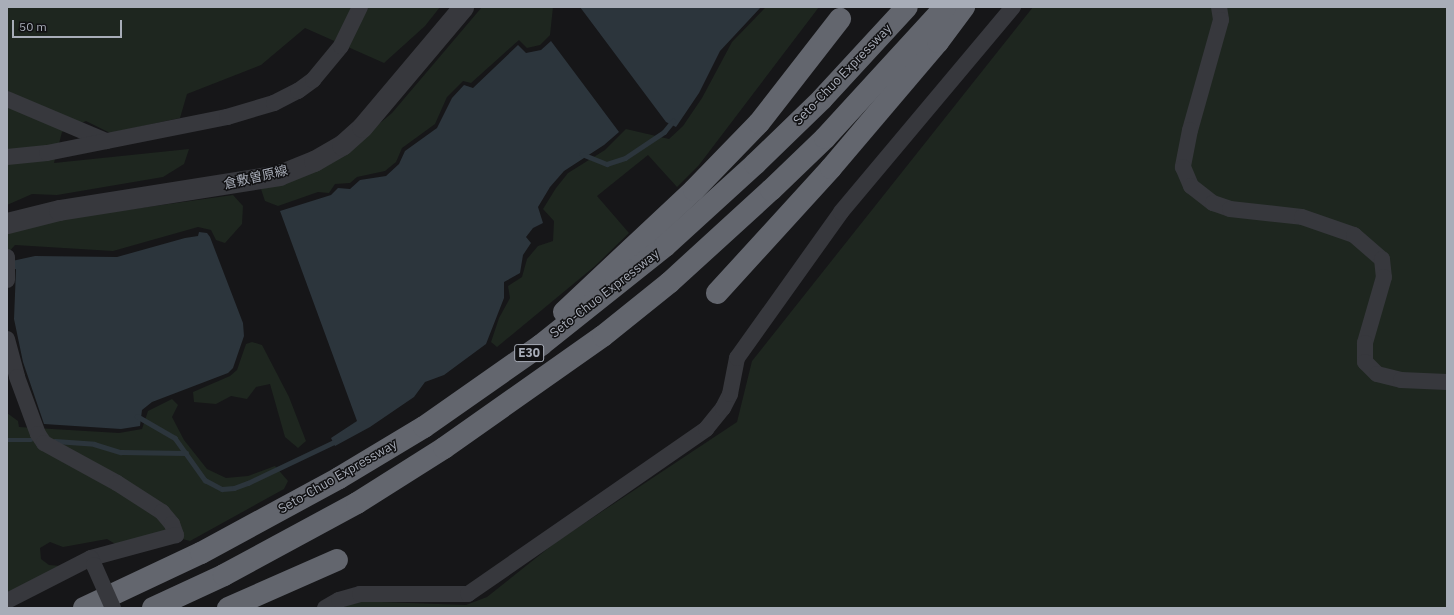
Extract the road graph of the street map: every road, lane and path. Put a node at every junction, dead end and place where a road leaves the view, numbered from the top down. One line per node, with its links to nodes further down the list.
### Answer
1 (360, 7): 10 (street)
2 (463, 7): 12 (street, 倉敷曽原線)
3 (907, 7): 18 (highway, Seto-Chuo Expressway / E30)
4 (945, 7): 24 (highway, E30)
5 (964, 7): 15 (highway)
6 (1013, 7): 26 (street)
7 (1219, 7): 17 (street)
8 (840, 18): 18 (highway)
9 (7, 99): 10 (street)
10 (106, 140): 11 (street)
11 (7, 157)
12 (7, 223)
13 (7, 257): 14 (street)
14 (7, 280)
15 (717, 293)
16 (7, 339): 20 (street)
17 (1447, 382)
18 (488, 383): 22 (highway, Seto-Chuo Expressway / E30)
19 (338, 560): 25 (highway)
20 (92, 561): 21 (street); 23 (street, bridge)
21 (7, 601)
22 (84, 608)
23 (113, 608)
24 (153, 608)
25 (228, 608)
26 (325, 608)

